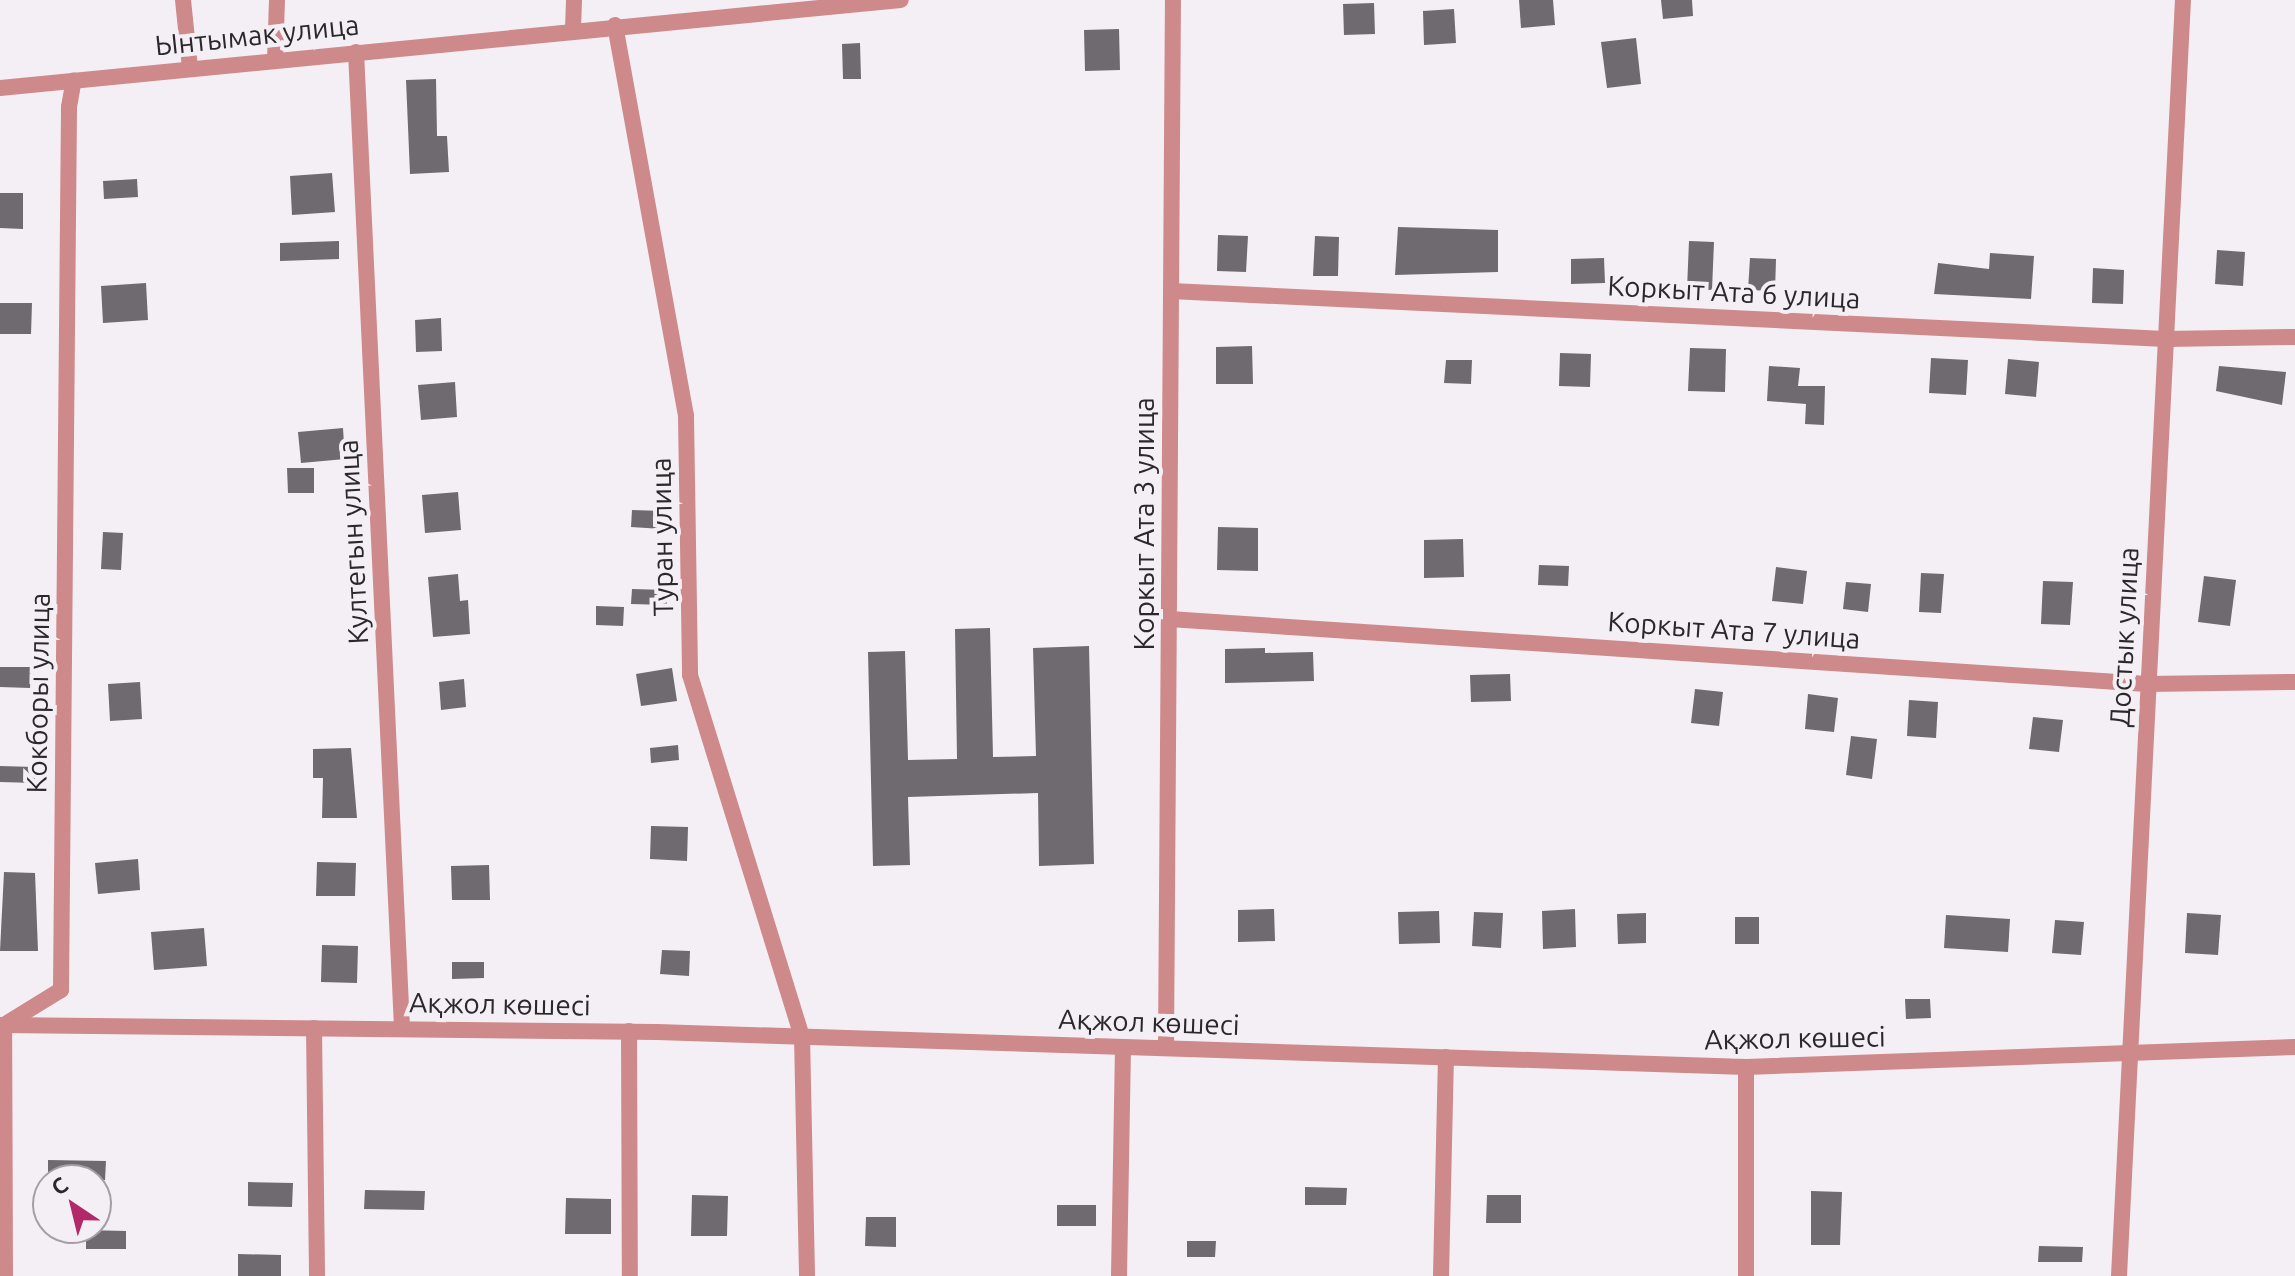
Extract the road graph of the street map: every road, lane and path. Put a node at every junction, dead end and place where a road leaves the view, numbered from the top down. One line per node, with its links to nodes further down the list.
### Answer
1 (183, 0): 11 (street)
2 (277, 0): 10 (street)
3 (574, 0): 8 (street)
4 (899, 0): 7 (street, Ынтымак улица)
5 (1173, 0): 14 (street, Коркыт Ата 3 улица)
6 (2183, 0): 16 (street, Достык улица)
7 (615, 25): 8 (street, Ынтымак улица); 24 (street, Туран улица)
8 (573, 29): 9 (street, Ынтымак улица)
9 (356, 52): 10 (street, Ынтымак улица); 22 (street, Култегын улица)
10 (275, 60): 11 (street, Ынтымак улица)
11 (190, 68): 12 (street, Ынтымак улица)
12 (74, 80): 13 (street, Ынтымак улица); 20 (street, Кокборы улица)
13 (0, 88)
14 (1171, 291): 16 (street, Коркыт Ата 6 улица); 17 (street, Коркыт Ата 3 улица)
15 (2295, 337): 16 (street, Коркыт Ата 6 улица)
16 (2165, 339): 19 (street, Достык улица)
17 (1169, 619): 19 (street, Коркыт Ата 7 улица); 27 (street, Коркыт Ата 3 улица)
18 (2295, 682): 19 (street, Коркыт Ата 7 улица)
19 (2147, 684): 28 (street, Достык улица)
20 (2, 1025): 21 (street, Ақжол көшесі); 31 (street)
21 (314, 1028): 22 (street, Ақжол көшесі); 32 (street)
22 (402, 1029): 23 (street, Ақжол көшесі)
23 (629, 1031): 24 (street, Ақжол көшесі); 33 (street)
24 (802, 1036): 25 (street, Ақжол көшесі); 34 (street, Туран улица)
25 (1123, 1047): 27 (street, Ақжол көшесі); 35 (street)
26 (2295, 1047): 28 (street, Ақжол көшесі)
27 (1166, 1048): 29 (street, Ақжол көшесі)
28 (2132, 1054): 30 (street, Ақжол көшесі); 38 (street, Достык улица)
29 (1446, 1057): 30 (street, Ақжол көшесі); 36 (street)
30 (1746, 1067): 37 (street)
31 (5, 1276)
32 (317, 1276)
33 (630, 1276)
34 (807, 1276)
35 (1119, 1276)
36 (1441, 1276)
37 (1746, 1276)
38 (2119, 1276)

